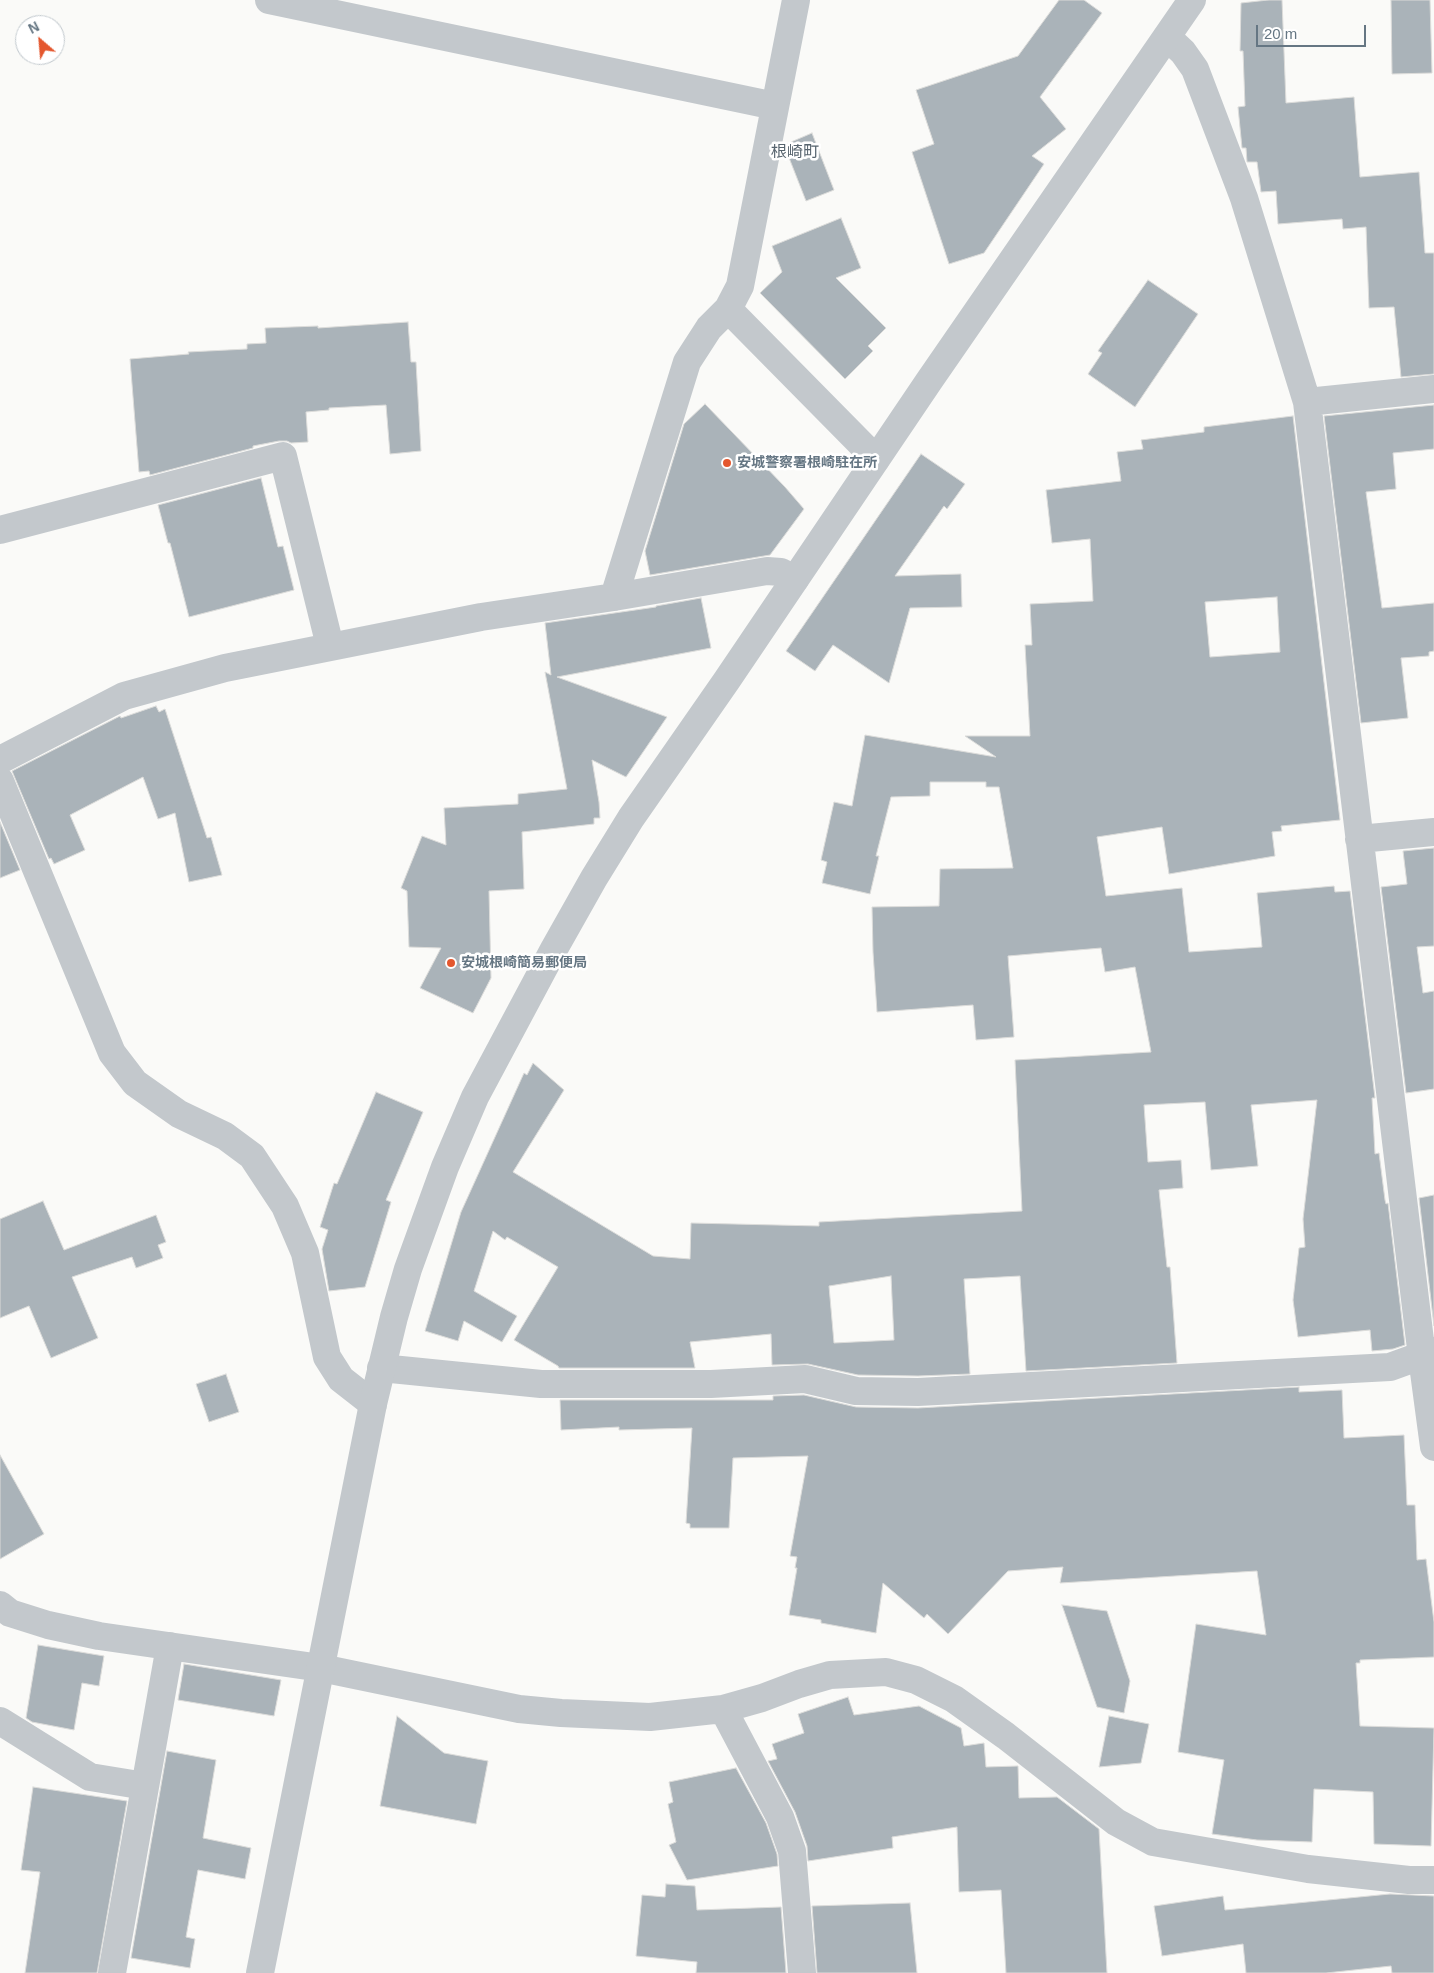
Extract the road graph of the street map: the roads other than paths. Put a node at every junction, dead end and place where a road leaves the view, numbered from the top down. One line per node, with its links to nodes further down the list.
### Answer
1 (269, 0): 4 (street)
2 (796, 0): 6 (street)
3 (1189, 1): 5 (street)
4 (337, 7): 6 (street)
5 (1167, 37): 9 (street); 10 (street)
6 (775, 106): 7 (street)
7 (728, 309): 10 (street); 13 (street)
8 (1434, 389): 9 (street)
9 (1307, 402): 18 (street)
10 (876, 459): 12 (street)
11 (0, 530): 14 (street)
12 (795, 578): 13 (street); 20 (street)
13 (614, 597): 14 (street)
14 (330, 646): 15 (street)
15 (0, 760)
16 (0, 781): 21 (street)
17 (1434, 832): 18 (street)
18 (1359, 839): 19 (street)
19 (1428, 1354): 20 (street); 22 (street)
20 (381, 1368): 21 (street)
21 (373, 1404): 25 (street)
22 (1434, 1447)
23 (0, 1605): 24 (street)
24 (170, 1646): 25 (street); 28 (street)
25 (321, 1668): 26 (street); 31 (street)
26 (723, 1709): 29 (street); 32 (street)
27 (0, 1721): 28 (street)
28 (145, 1786): 30 (street)
29 (1434, 1880)
30 (112, 1973)
31 (260, 1973)
32 (802, 1973)

